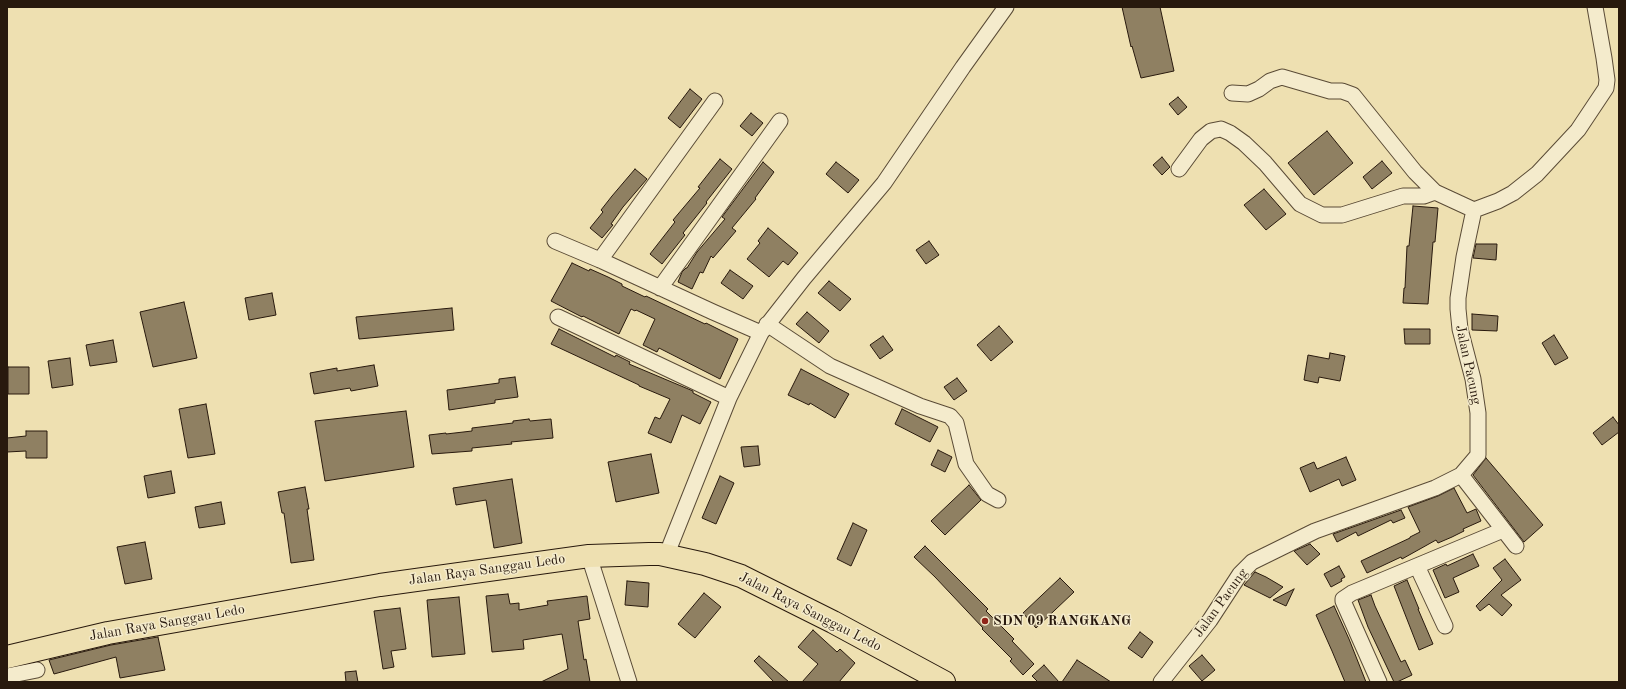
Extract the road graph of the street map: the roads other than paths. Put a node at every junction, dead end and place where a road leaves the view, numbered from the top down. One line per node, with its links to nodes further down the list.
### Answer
1 (1006, 7): 13 (street)
2 (1594, 7): 8 (street)
3 (1232, 93): 7 (street)
4 (715, 101): 10 (street)
5 (780, 121): 11 (street)
6 (1179, 169): 7 (street)
7 (1435, 192): 8 (street)
8 (1474, 210): 15 (street, Jalan Pacung)
9 (555, 241): 10 (street)
10 (600, 260): 11 (street)
11 (660, 288): 13 (street)
12 (558, 317): 14 (street)
13 (764, 329): 14 (street); 16 (street)
14 (729, 398): 20 (street)
15 (1461, 475): 17 (street); 28 (street, Jalan Pacung)
16 (998, 500)
17 (1503, 530): 18 (street); 21 (street)
18 (1516, 546)
19 (589, 556): 20 (highway, Jalan Raya Sanggau Ledo); 23 (highway, Jalan Raya Sanggau Ledo); 26 (street)
20 (666, 556): 27 (highway, Jalan Raya Sanggau Ledo)
21 (1417, 566): 22 (street); 29 (street)
22 (1445, 626)
23 (7, 657)
24 (37, 670): 25 (street)
25 (7, 676)
26 (629, 682)
27 (944, 682)
28 (1161, 682)
29 (1378, 682)

